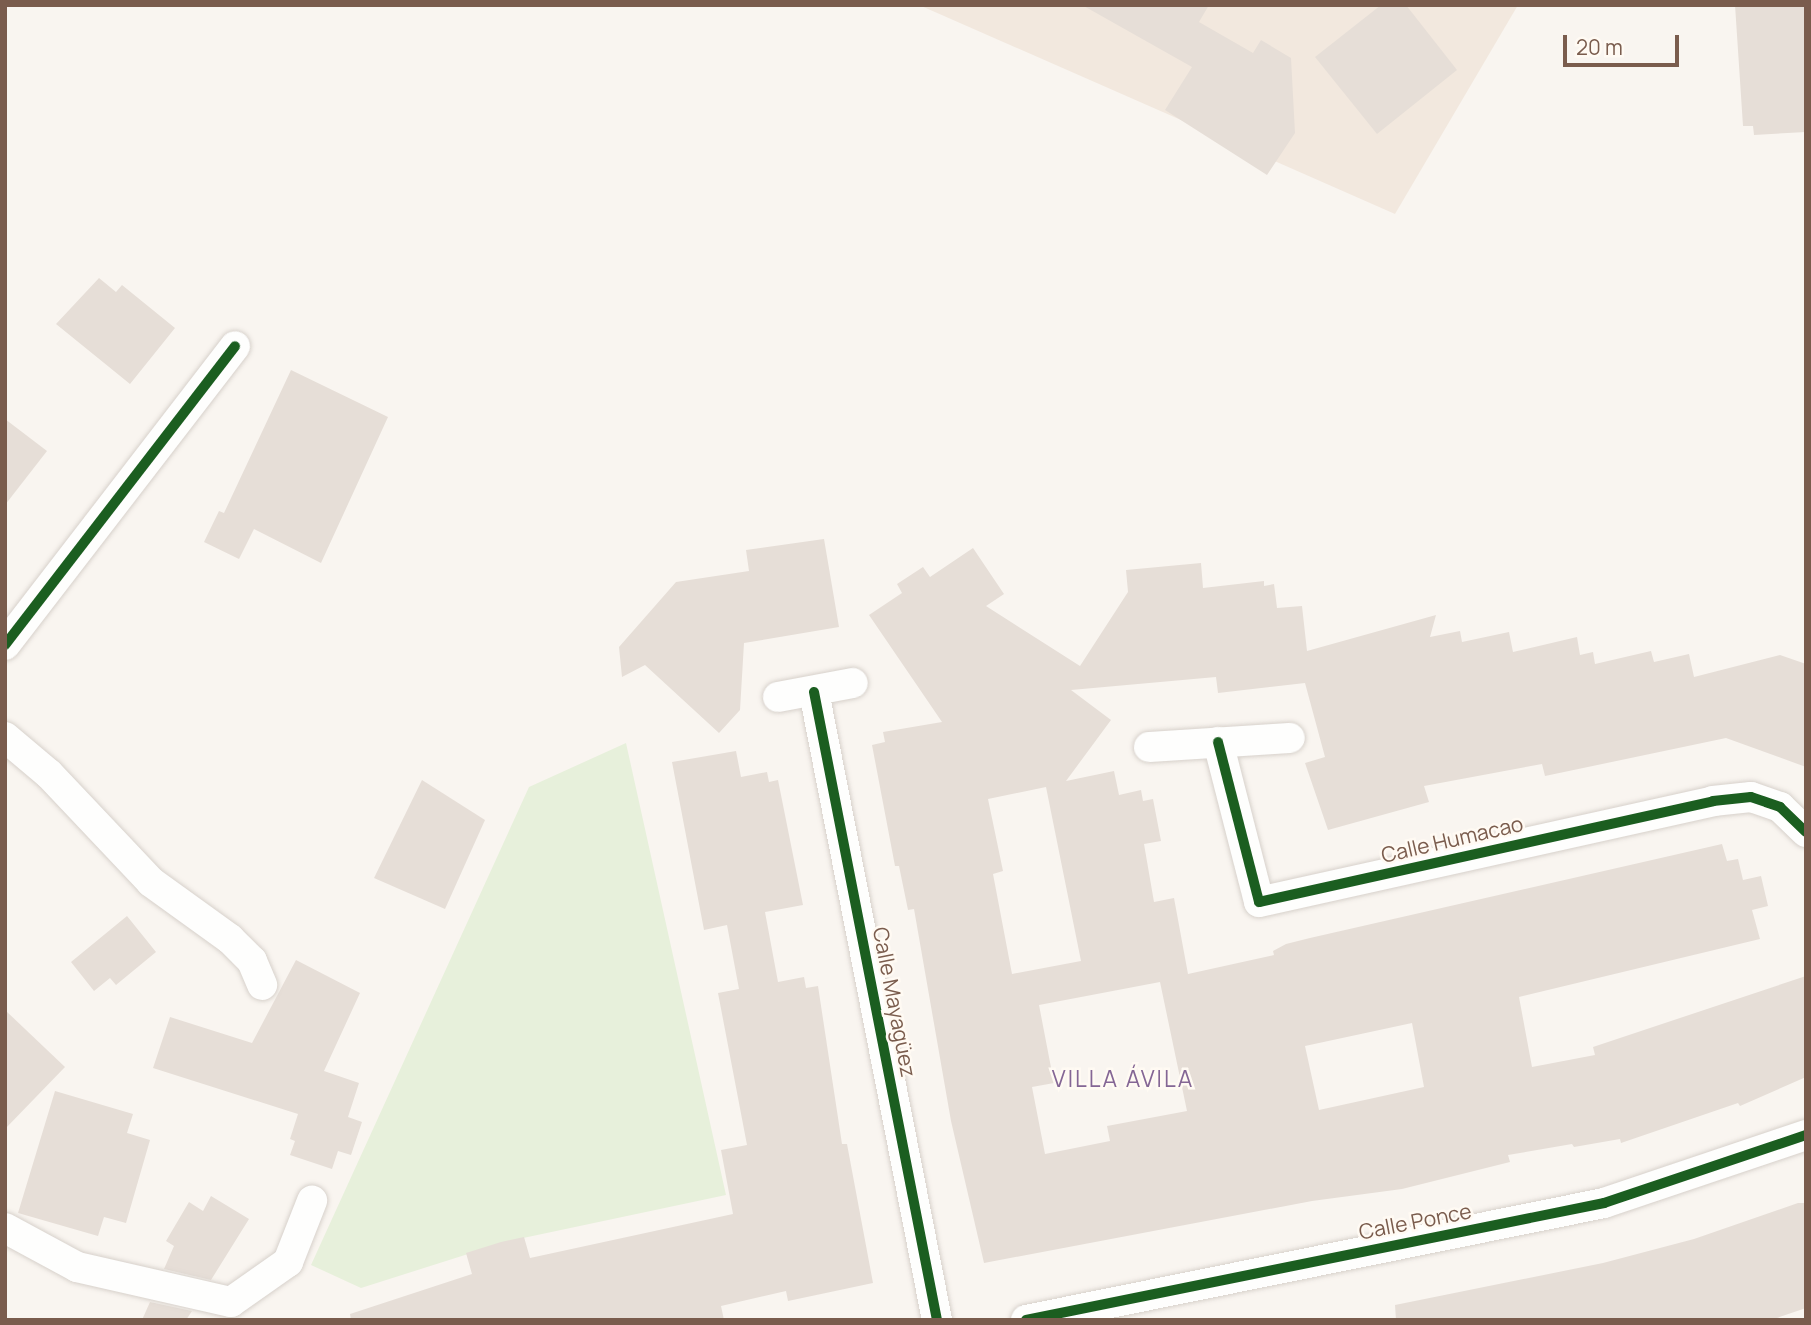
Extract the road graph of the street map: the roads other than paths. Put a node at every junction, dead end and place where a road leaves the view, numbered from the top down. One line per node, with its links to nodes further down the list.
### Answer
1 (234, 346): 2 (street)
2 (5, 645)
3 (853, 683): 4 (street)
4 (814, 692): 5 (street); 15 (street, Calle Mayagüez)
5 (778, 697)
6 (5, 737): 11 (street)
7 (1290, 738): 8 (street)
8 (1218, 742): 9 (street); 10 (street, Calle Humacao)
9 (1149, 747)
10 (1806, 831)
11 (262, 985)
12 (1806, 1135): 16 (street, Calle Ponce)
13 (312, 1201): 14 (street)
14 (5, 1228)
15 (937, 1320)
16 (1026, 1320)

